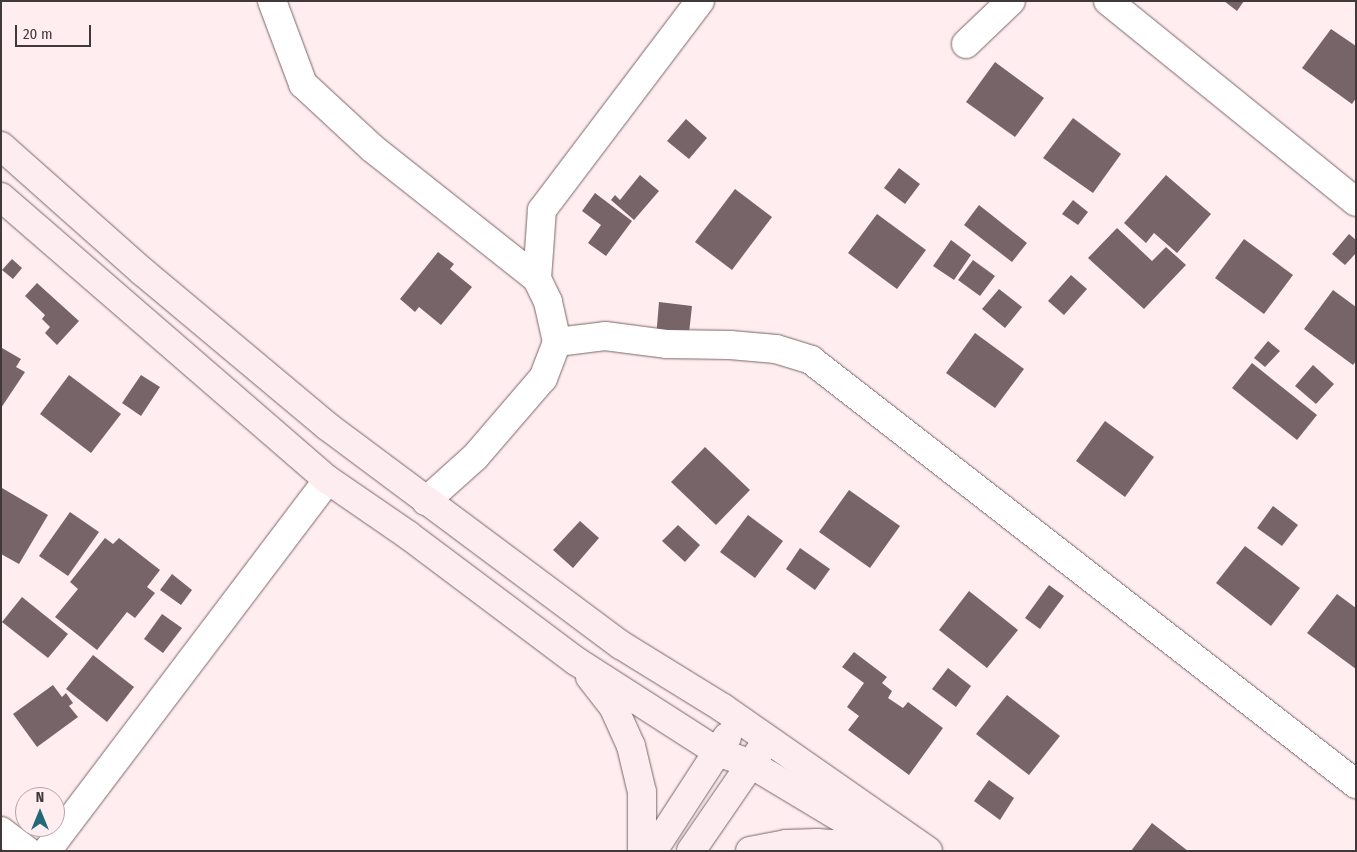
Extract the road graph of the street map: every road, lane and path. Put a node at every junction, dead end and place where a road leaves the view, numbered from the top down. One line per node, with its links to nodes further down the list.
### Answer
1 (272, 1): 9 (street)
2 (700, 1): 9 (street)
3 (1011, 1): 5 (street)
4 (1108, 1): 8 (street)
5 (966, 44)
6 (1, 146): 12 (street)
7 (1, 197): 11 (street)
8 (1356, 202)
9 (537, 279): 10 (street)
10 (557, 342): 12 (street); 18 (street)
11 (328, 480): 13 (street); 21 (street)
12 (426, 501): 14 (street)
13 (576, 660): 16 (street); 22 (street)
14 (738, 719): 15 (street); 16 (street)
15 (767, 739): 17 (street); 28 (street)
16 (718, 752): 17 (street); 23 (street)
17 (751, 764): 24 (street); 27 (street)
18 (1356, 784)
19 (1, 830): 20 (street)
20 (28, 851)
21 (47, 851)
22 (642, 851)
23 (652, 851)
24 (691, 851)
25 (750, 851): 26 (street)
26 (878, 851)
27 (896, 851)
28 (928, 851)

